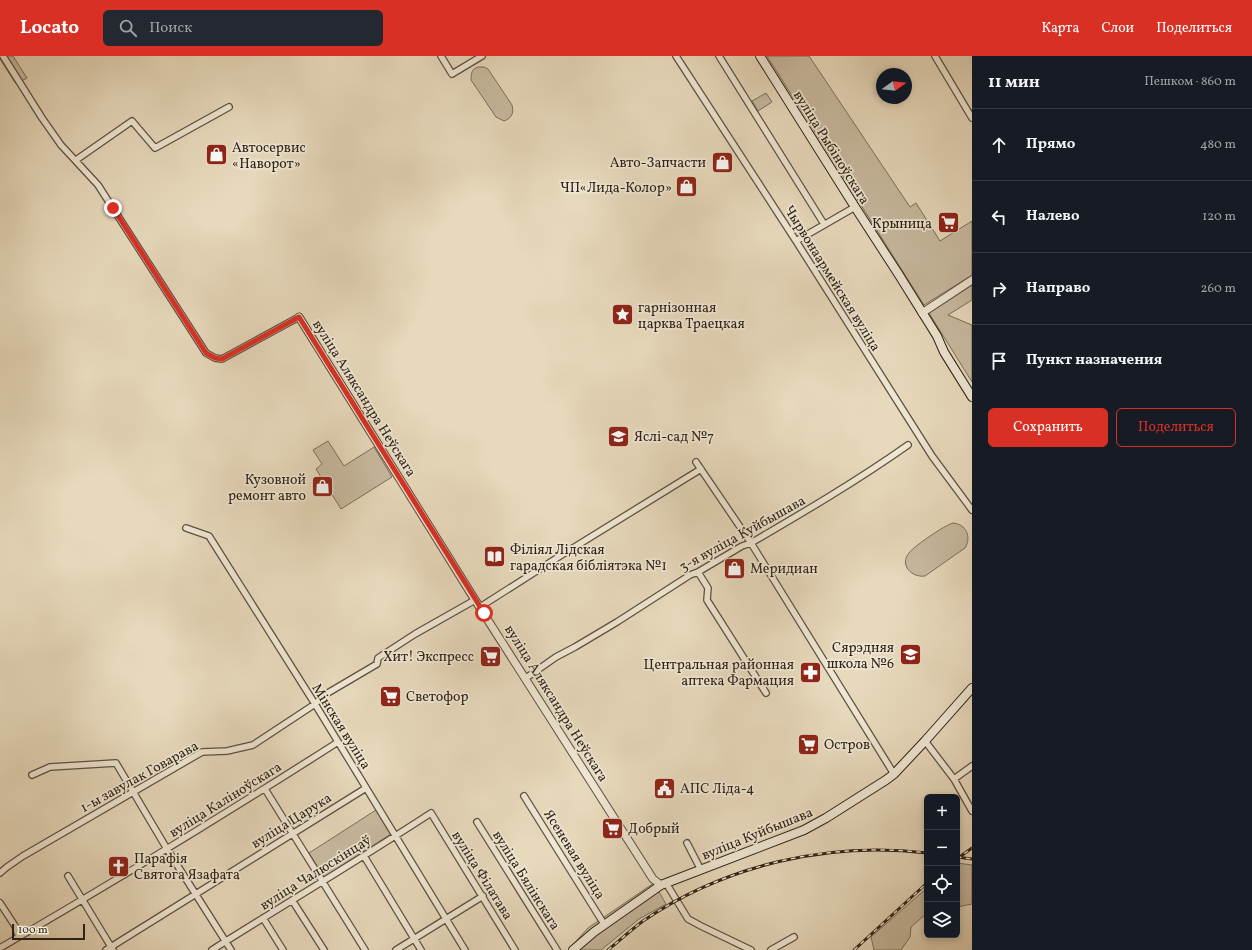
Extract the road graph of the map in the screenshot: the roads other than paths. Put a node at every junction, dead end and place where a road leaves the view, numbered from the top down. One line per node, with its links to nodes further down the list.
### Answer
1 (3, 56): 11 (street, вуліца Аляксандра Неўскага)
2 (441, 56): 3 (street)
3 (482, 56)
4 (676, 56): 14 (street, Чырвонаармейская вуліца)
5 (719, 56): 13 (street)
6 (760, 56): 12 (main road, вуліца Рыбіноўскага)
7 (767, 56): 15 (main road, вуліца Рыбіноўскага)
8 (935, 56): 10 (street)
9 (229, 107): 11 (street)
10 (972, 118)
11 (76, 160): 18 (street, вуліца Аляксандра Неўскага)
12 (855, 207): 13 (street); 15 (main road, вуліца Рыбіноўскага)
13 (824, 224): 14 (street)
14 (796, 241): 25 (street, Чырвонаармейская вуліца)
15 (883, 250): 17 (main road, вуліца Рыбіноўскага)
16 (972, 280): 17 (street)
17 (922, 313): 19 (main road, вуліца Рыбіноўскага)
18 (299, 317): 29 (street, вуліца Аляксандра Неўскага)
19 (937, 336): 20 (main road, вуліца Рыбіноўскага); 21 (main road, вуліца Рыбіноўскага)
20 (972, 387)
21 (972, 397)
22 (908, 445): 27 (street, 3-я вуліца Куйбышава)
23 (696, 462): 24 (street)
24 (701, 469): 27 (street); 30 (street)
25 (972, 510)
26 (186, 528): 34 (street, Мінская вуліца)
27 (751, 543): 28 (street, 3-я вуліца Куйбышава); 38 (street)
28 (698, 572): 31 (street, 3-я вуліца Куйбышава); 33 (street)
29 (475, 600): 30 (street, вуліца Аляксандра Неўскага); 34 (street, 1-ы завулак Говарава)
30 (480, 607): 31 (street, вуліца Аляксандра Неўскага)
31 (526, 678): 57 (street, вуліца Аляксандра Неўскага)
32 (972, 688): 35 (main road, вуліца Куйбышава)
33 (766, 693)
34 (315, 704): 36 (street, Мінская вуліца); 43 (street, 1-ы завулак Говарава)
35 (925, 741): 38 (main road, вуліца Куйбышава); 40 (street)
36 (338, 742): 41 (street, Мінская вуліца); 42 (street, вуліца Каліноўскага)
37 (972, 766): 40 (street)
38 (894, 774): 53 (main road, вуліца Куйбышава)
39 (32, 775): 43 (street)
40 (954, 779): 45 (street)
41 (366, 788): 48 (street, вуліца Царука); 49 (street, Мінская вуліца)
42 (265, 789): 48 (street); 51 (street, вуліца Каліноўскага)
43 (133, 792): 51 (street); 54 (street, 1-ы завулак Говарава)
44 (524, 796): 65 (street, Ясеневая вуліца)
45 (972, 811)
46 (431, 813): 49 (street, вуліца Чалюскінцаў); 59 (street, вуліца Філатава)
47 (476, 822): 81 (street, вуліца Бялінскага)
48 (292, 833): 56 (street); 58 (street, вуліца Царука)
49 (396, 836): 52 (street, вуліца Чалюскінцаў); 64 (street, Мінская вуліца)
50 (687, 843): 53 (street)
51 (168, 849): 58 (street); 61 (street, вуліца Каліноўскага)
52 (364, 856): 56 (street, вуліца Чалюскінцаў); 68 (street)
53 (701, 870): 57 (main road, вуліца Куйбышава)
54 (0, 873)
55 (68, 876): 61 (street)
56 (322, 881): 60 (street, вуліца Чалюскінцаў); 76 (street)
57 (663, 884): 65 (main road, вуліца Куйбышава); 83 (street, вуліца Аляксандра Неўскага)
58 (196, 894): 69 (street); 71 (street, вуліца Царука)
59 (483, 896): 64 (street); 80 (street, вуліца Філатава)
60 (292, 900): 63 (street, вуліца Чалюскінцаў); 75 (street)
61 (82, 901): 66 (street, вуліца Каліноўскага); 71 (street)
62 (0, 903): 66 (street)
63 (263, 918): 69 (street, вуліца Чалюскінцаў); 74 (street)
64 (447, 920): 68 (street); 79 (street, Мінская вуліца)
65 (604, 924): 82 (main road, вуліца Куйбышава)
66 (19, 937): 70 (street, вуліца Каліноўскага)
67 (794, 937): 84 (street)
68 (415, 939): 77 (street); 78 (street)
69 (226, 941): 72 (street, вуліца Чалюскінцаў); 73 (street)
70 (0, 948)
71 (110, 949)
72 (212, 950)
73 (231, 950)
74 (283, 950)
75 (324, 950)
76 (365, 950)
77 (396, 950)
78 (422, 950)
79 (465, 950)
80 (515, 950)
81 (557, 950)
82 (573, 950)
83 (751, 950)
84 (771, 950)

